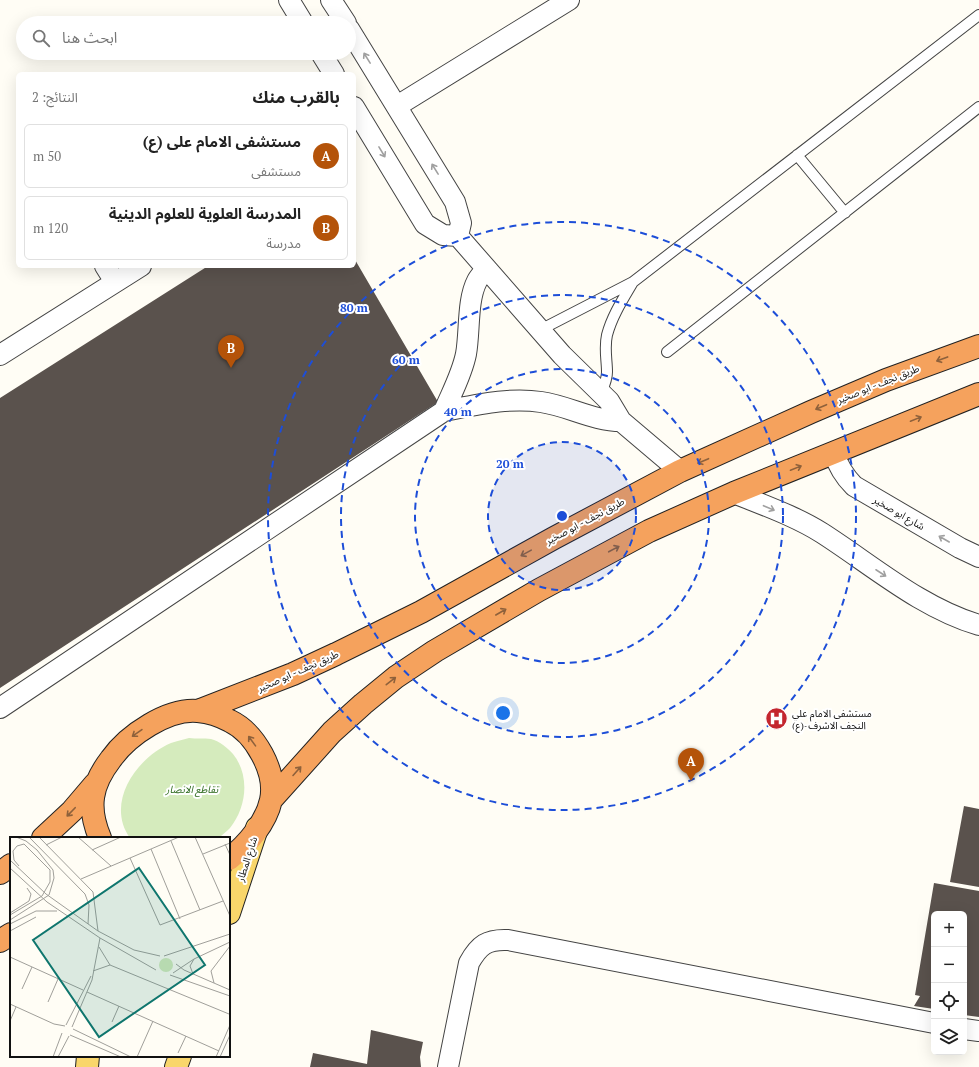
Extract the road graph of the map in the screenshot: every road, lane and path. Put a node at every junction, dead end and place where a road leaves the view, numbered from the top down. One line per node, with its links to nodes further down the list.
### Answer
1 (289, 0): 5 (street)
2 (331, 0): 6 (street)
3 (569, 0): 10 (street)
4 (979, 15): 14 (lane)
5 (299, 16)
6 (341, 16)
7 (356, 40): 10 (street, one-way to 7)
8 (325, 60): 9 (street)
9 (333, 72)
10 (397, 106): 16 (street, one-way to 10)
11 (979, 107): 15 (lane)
12 (356, 115): 13 (street)
13 (359, 128): 16 (street, one-way to 16)
14 (797, 155): 15 (lane); 20 (lane)
15 (845, 212): 23 (lane)
16 (458, 236): 18 (street)
17 (133, 268): 19 (street)
18 (486, 269): 21 (street); 27 (street)
19 (110, 274): 24 (street)
20 (633, 282): 21 (lane); 25 (lane)
21 (540, 330): 25 (street)
22 (979, 346): 30 (highway, طريق نجف - ابو صخير, one-way to 30)
23 (667, 352)
24 (0, 355)
25 (601, 393): 28 (street)
26 (979, 394): 29 (highway, one-way to 26)
27 (444, 411): 28 (street); 34 (street)
28 (621, 421): 30 (street)
29 (834, 453): 31 (highway, one-way to 29); 32 (street, شارع ابو صخير, one-way to 29)
30 (680, 470): 35 (highway, طريق نجف - ابو صخير, one-way to 35)
31 (734, 493): 33 (street, one-way to 33); 37 (highway, one-way to 31)
32 (979, 557)
33 (979, 625)
34 (0, 708)
35 (198, 711): 36 (highway, one-way to 36); 37 (highway, one-way to 35)
36 (95, 784): 38 (highway); 40 (highway, one-way to 40)
37 (271, 800): 39 (highway)
38 (92, 811): 41 (main road); 42 (highway)
39 (258, 827): 43 (highway); 46 (main road, شارع المطار)
40 (44, 837)
41 (94, 837)
42 (100, 837)
43 (230, 858)
44 (10, 866): 45 (highway)
45 (0, 873)
46 (230, 910)
47 (10, 935): 48 (highway)
48 (0, 940)
49 (10, 946): 50 (highway)
50 (0, 947)
51 (931, 1022): 58 (street)
52 (967, 1029): 53 (street)
53 (979, 1032)
54 (88, 1057): 56 (main road)
55 (180, 1057): 57 (main road)
56 (87, 1067)
57 (176, 1067)
58 (448, 1067)

